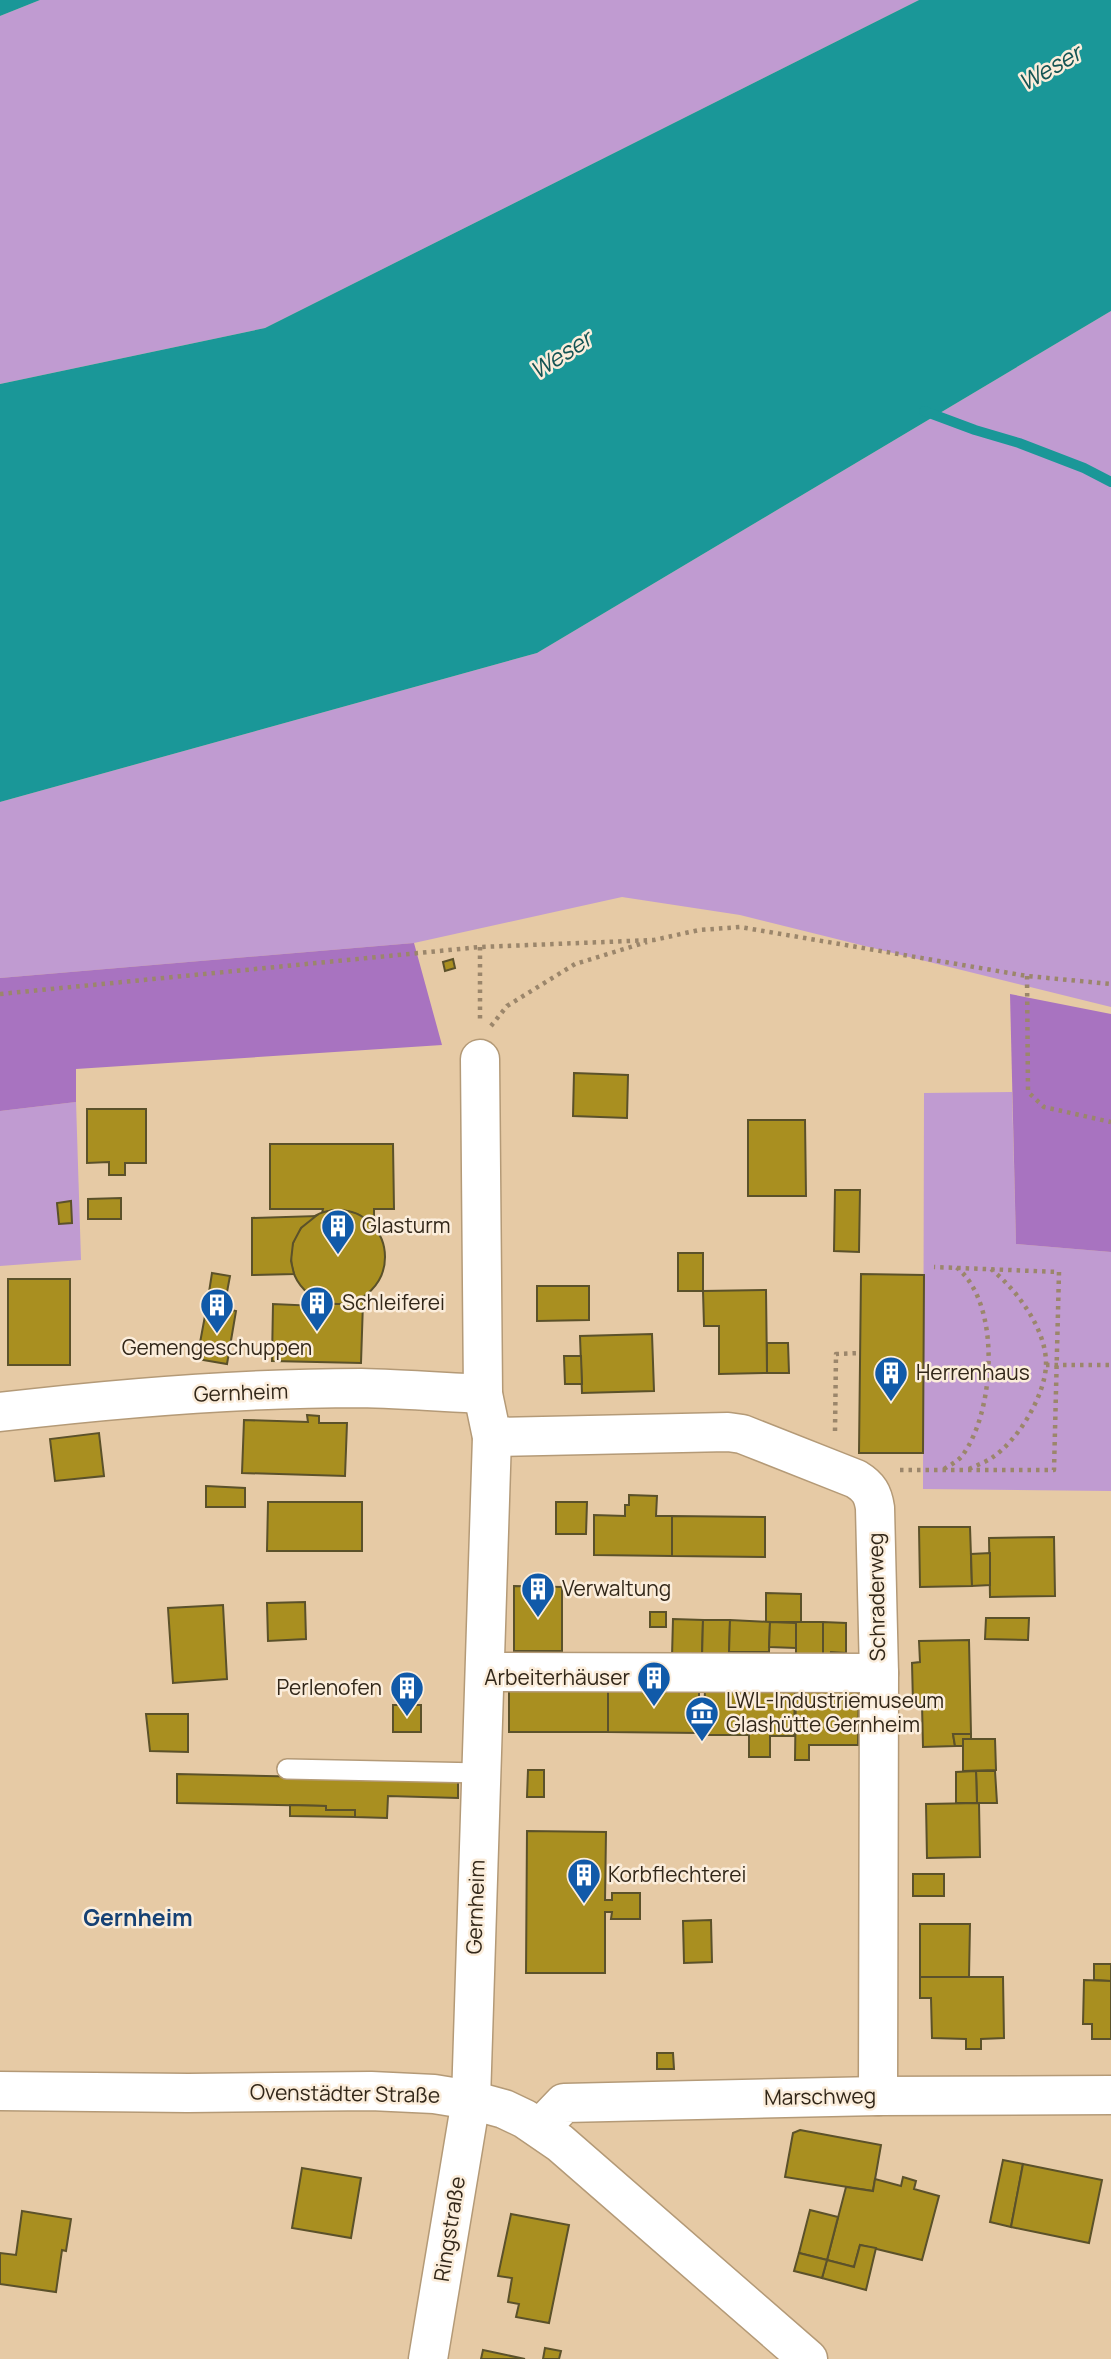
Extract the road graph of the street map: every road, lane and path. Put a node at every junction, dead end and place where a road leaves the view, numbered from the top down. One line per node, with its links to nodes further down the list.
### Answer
1 (654, 940): 2 (path); 3 (path); 6 (path)
2 (480, 947): 5 (path); 6 (path)
3 (1027, 976): 4 (path); 7 (path)
4 (1111, 984)
5 (0, 994)
6 (480, 1059): 15 (street, Gernheim)
7 (1111, 1122)
8 (934, 1267): 9 (path)
9 (956, 1267): 10 (path); 18 (path)
10 (991, 1269): 12 (path); 13 (path)
11 (860, 1353): 20 (path)
12 (1046, 1365): 13 (path); 19 (path)
13 (1056, 1365): 14 (path); 19 (path)
14 (1111, 1365)
15 (483, 1394): 16 (street, Gernheim); 17 (street, Gernheim)
16 (0, 1412)
17 (492, 1437): 20 (street); 21 (street, Gernheim)
18 (944, 1470): 19 (path); 20 (path)
19 (965, 1470)
20 (850, 1477): 22 (street, Schraderweg)
21 (485, 1672): 22 (street); 24 (street, Gernheim)
22 (879, 1673): 27 (street, Schraderweg)
23 (287, 1769): 24 (lane)
24 (481, 1773): 28 (street, Gernheim)
25 (0, 2091): 28 (street, Ovenstädter Straße)
26 (1111, 2095): 27 (street, Marschweg)
27 (878, 2096): 29 (street, Marschweg)
28 (471, 2100): 29 (street, Ovenstädter Straße); 30 (street, Ringstraße)
29 (540, 2128): 31 (street, Ovenstädter Straße)
30 (428, 2359)
31 (808, 2359)

